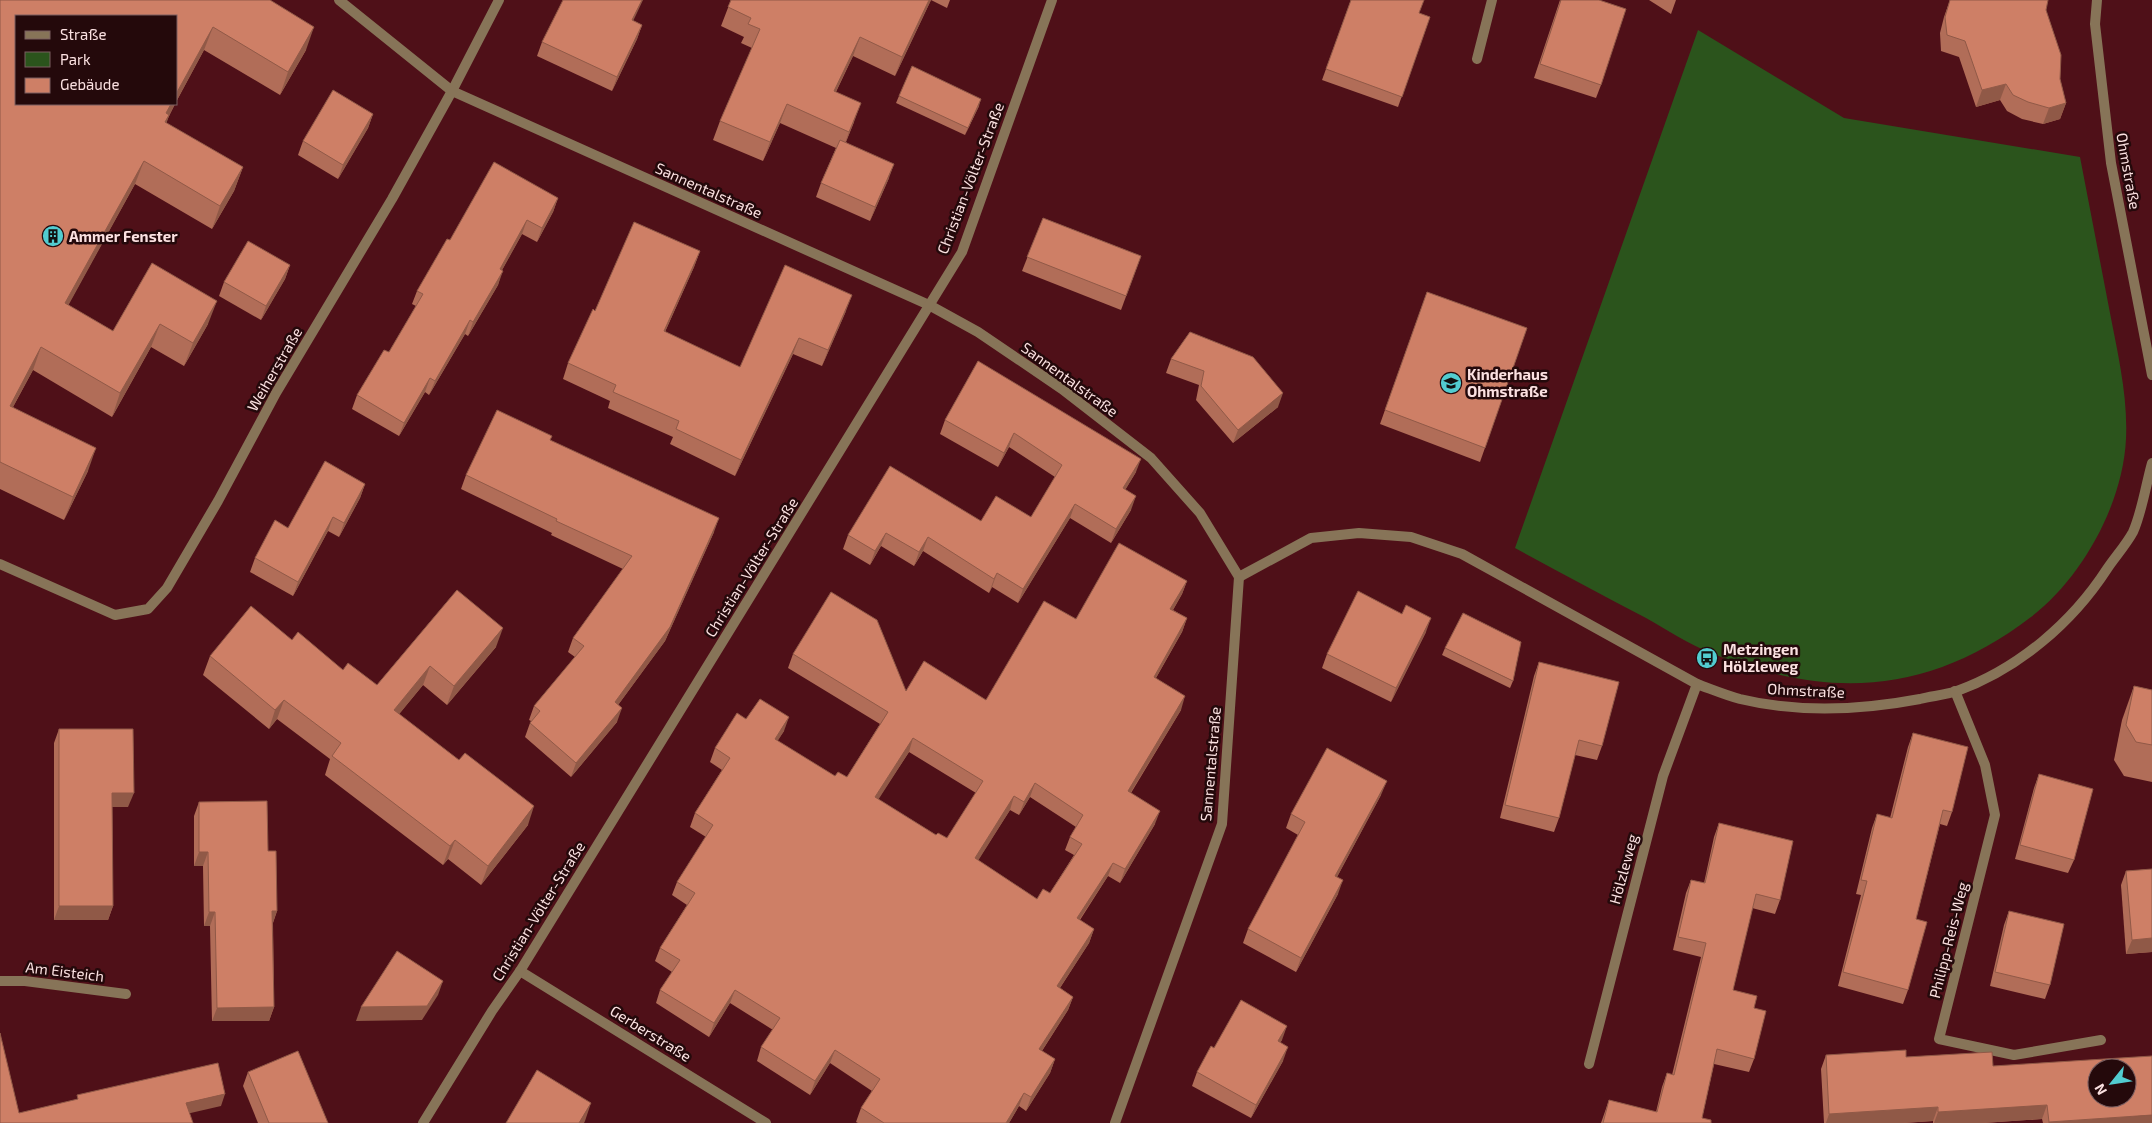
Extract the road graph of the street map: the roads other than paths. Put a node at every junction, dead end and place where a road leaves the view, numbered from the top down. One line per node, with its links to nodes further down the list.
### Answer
1 (338, 0): 7 (street, Sannentalstraße)
2 (499, 0): 7 (street, Weiherstraße)
3 (1052, 0): 8 (street, Christian-Völter-Straße)
4 (1492, 0): 6 (street)
5 (2097, 0): 9 (street, Ohmstraße)
6 (1477, 59)
7 (452, 91): 8 (street, Sannentalstraße); 11 (street, Weiherstraße)
8 (929, 305): 12 (street, Sannentalstraße); 15 (street, Christian-Völter-Straße)
9 (2152, 375)
10 (2152, 463): 14 (street, Ohmstraße)
11 (0, 564)
12 (1239, 577): 13 (street, Ohmstraße); 22 (street, Sannentalstraße)
13 (1697, 684): 14 (street, Ohmstraße); 19 (street, Hölzleweg)
14 (1955, 692): 18 (street, Philipp-Reis-Weg)
15 (520, 970): 20 (street, Christian-Völter-Straße); 21 (street, Gerberstraße)
16 (0, 981): 17 (street, Am Eisteich)
17 (126, 994)
18 (2102, 1040)
19 (1589, 1064)
20 (423, 1123)
21 (766, 1123)
22 (1115, 1123)

